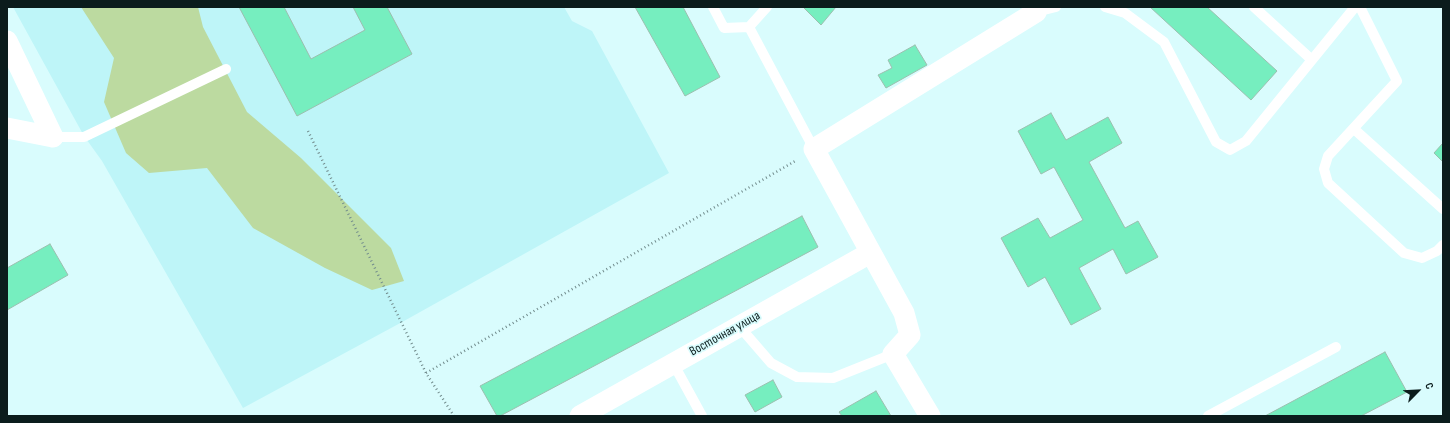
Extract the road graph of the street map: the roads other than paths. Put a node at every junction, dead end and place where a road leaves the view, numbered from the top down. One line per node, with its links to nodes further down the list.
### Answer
1 (713, 7): 8 (lane)
2 (767, 7): 8 (lane)
3 (1105, 7): 10 (lane)
4 (1254, 7): 10 (lane)
5 (1355, 7): 10 (lane)
6 (1360, 7): 13 (lane)
7 (1043, 9): 15 (street)
8 (749, 28): 15 (lane)
9 (7, 41): 14 (street)
10 (1312, 60)
11 (226, 69): 14 (lane)
12 (7, 128): 14 (street)
13 (1354, 129): 16 (lane); 17 (lane)
14 (53, 137)
15 (814, 149): 18 (street)
16 (1443, 209)
17 (1443, 245)
18 (870, 253): 19 (street, Восточная улица); 21 (street)
19 (739, 326): 21 (lane); 22 (street, Восточная улица)
20 (1336, 347): 26 (lane)
21 (893, 354): 25 (street)
22 (673, 363): 23 (street, Восточная улица); 24 (lane)
23 (580, 416)
24 (702, 416)
25 (930, 416)
26 (1208, 416)

